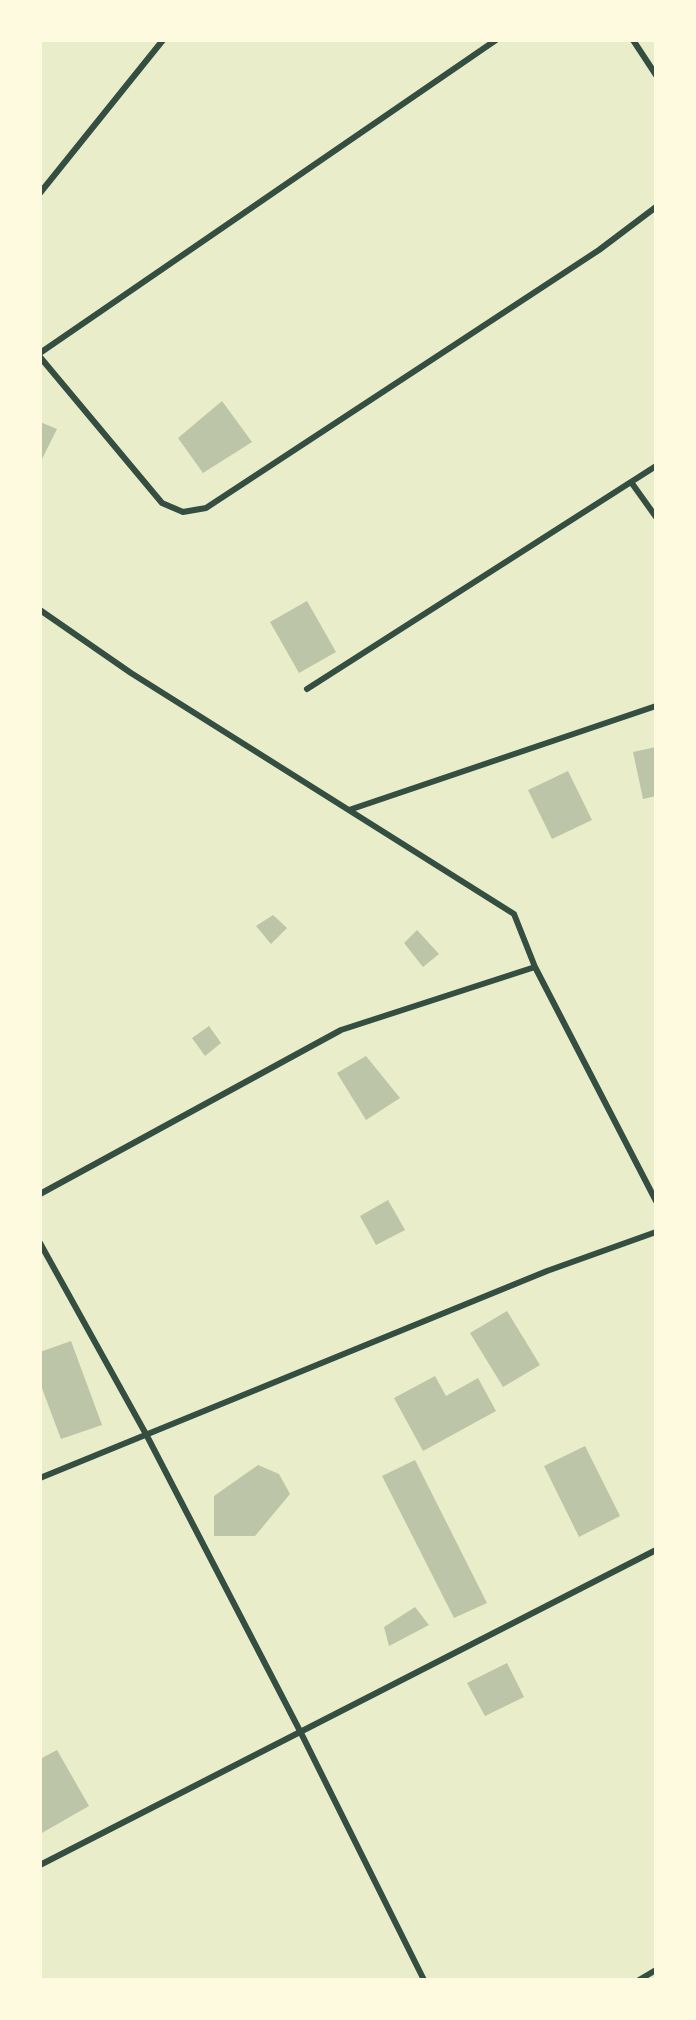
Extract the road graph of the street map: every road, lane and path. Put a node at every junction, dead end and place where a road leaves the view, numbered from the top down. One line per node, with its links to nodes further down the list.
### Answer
1 (164, 40): 5 (street)
2 (496, 40): 7 (street)
3 (633, 40): 4 (street)
4 (656, 75)
5 (40, 193)
6 (656, 207): 8 (street)
7 (40, 352)
8 (40, 357)
9 (656, 466): 10 (street)
10 (631, 482): 11 (street); 13 (street)
11 (656, 516)
12 (40, 610): 15 (street)
13 (307, 689)
14 (656, 706): 15 (street)
15 (349, 810): 16 (street)
16 (534, 967): 17 (street); 18 (street)
17 (40, 1194)
18 (656, 1201)
19 (656, 1232): 21 (street)
20 (40, 1243): 21 (street)
21 (147, 1436): 22 (street); 24 (street)
22 (40, 1478)
23 (656, 1550): 24 (street)
24 (300, 1731): 25 (street); 27 (street)
25 (40, 1865)
26 (656, 1970): 28 (street)
27 (424, 1980)
28 (639, 1980)

